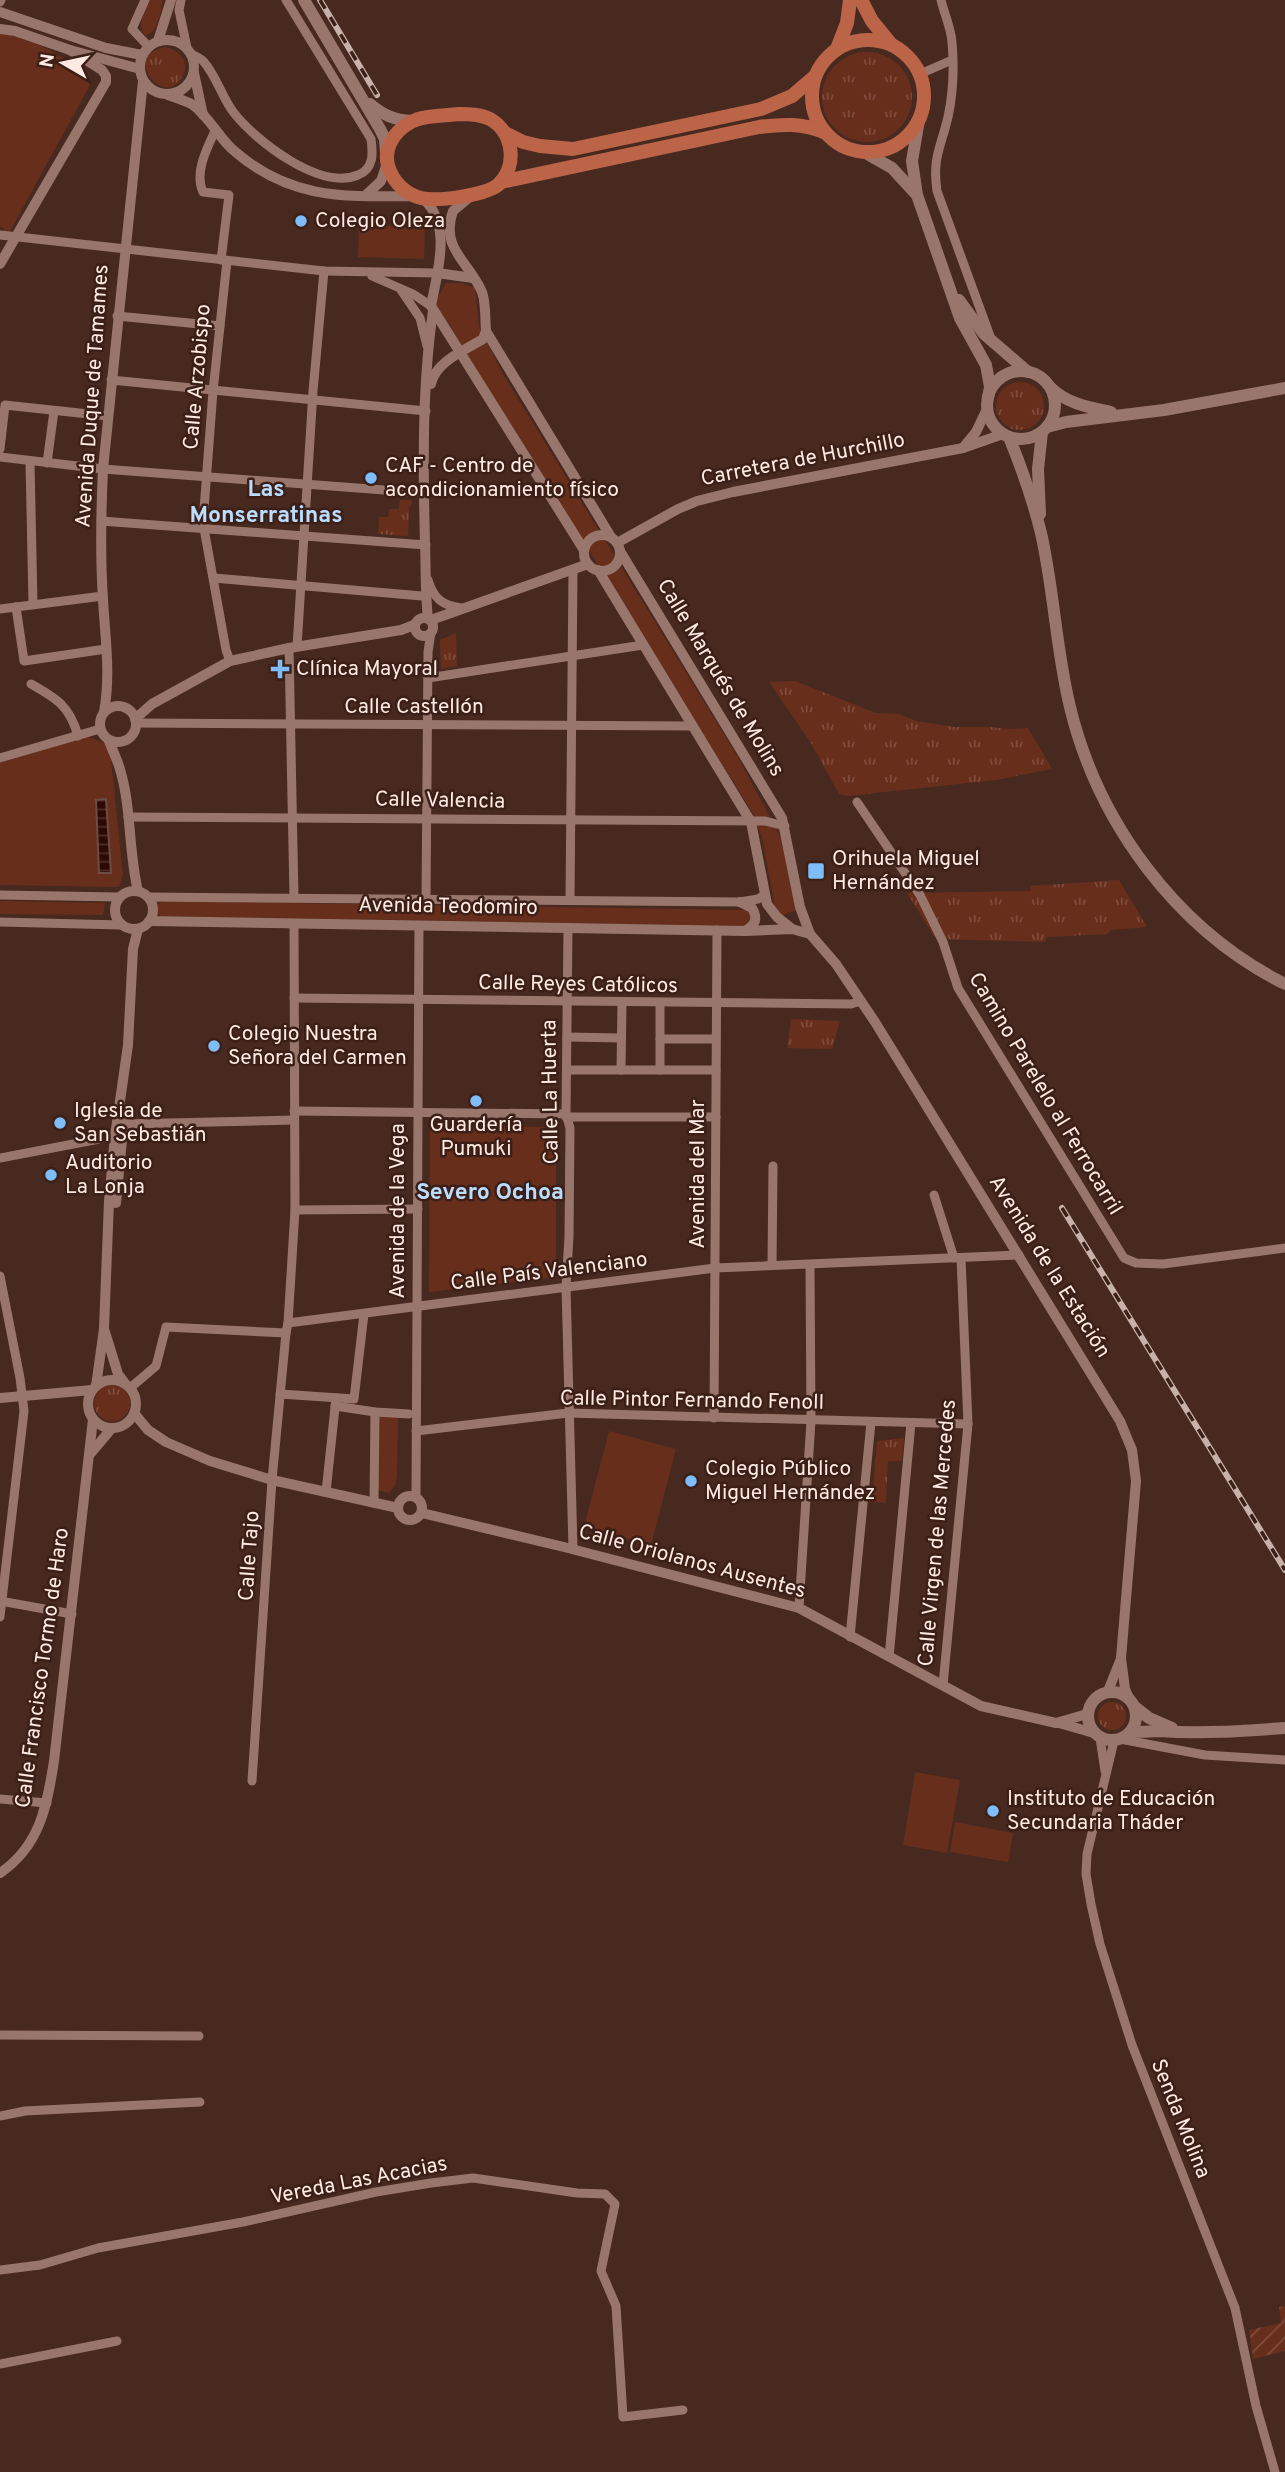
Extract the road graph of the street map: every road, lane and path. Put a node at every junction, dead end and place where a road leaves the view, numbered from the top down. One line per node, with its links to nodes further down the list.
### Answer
1 (145, 0): 12 (street)
2 (171, 0): 12 (street)
3 (181, 0): 15 (street)
4 (286, 0): 15 (street)
5 (304, 0): 24 (main road)
6 (850, 0): 13 (main road)
7 (861, 0): 11 (main road)
8 (941, 0): 16 (street)
9 (0, 12): 12 (street)
10 (0, 29): 14 (street)
11 (890, 43): 13 (main road); 19 (main road)
12 (150, 48): 15 (street); 17 (street)
13 (837, 48): 20 (main road)
14 (70, 50): 17 (street); 40 (street)
15 (189, 51): 18 (street)
16 (952, 60): 19 (street); 54 (street)
17 (140, 69): 21 (street)
18 (194, 72): 23 (street); 26 (street)
19 (920, 74): 27 (main road)
20 (814, 77): 30 (main road); 31 (main road)
21 (143, 81): 22 (street); 25 (street, Avenida Duque de Tamames)
22 (154, 92): 23 (street); 25 (street, Avenida Duque de Tamames)
23 (168, 95): 26 (street)
24 (364, 100): 28 (main road); 33 (main road)
25 (140, 113): 41 (street, Avenida Duque de Tamames)
26 (203, 115): 29 (street)
27 (919, 120): 32 (main road); 36 (main road)
28 (412, 121): 31 (main road); 33 (main road)
29 (215, 131): 37 (street); 42 (street, Calle Arzobispo)
30 (824, 132): 32 (main road); 34 (main road)
31 (505, 133): 34 (main road)
32 (864, 152): 36 (main road)
33 (387, 160): 37 (street); 38 (main road)
34 (501, 182): 35 (main road)
35 (474, 195): 38 (main road); 47 (street, Calle Marqués de Molins)
36 (917, 195): 48 (main road)
37 (365, 196): 38 (street)
38 (420, 197): 46 (street)
39 (0, 235): 40 (street)
40 (15, 237): 41 (street); 43 (street)
41 (124, 249): 42 (street); 51 (street, Avenida Duque de Tamames)
42 (224, 260): 44 (street); 52 (street, Calle Arzobispo)
43 (0, 264)
44 (324, 271): 45 (street); 62 (street)
45 (364, 273): 46 (street); 49 (street)
46 (437, 273): 47 (street); 50 (street)
47 (473, 278): 53 (street, Calle Marqués de Molins)
48 (949, 284): 54 (main road); 63 (main road)
49 (400, 289): 50 (street); 55 (street)
50 (432, 309): 55 (street); 56 (street)
51 (117, 316): 52 (street); 58 (street, Avenida Duque de Tamames)
52 (220, 326): 61 (street, Calle Arzobispo)
53 (486, 331): 56 (street); 83 (street, Calle Marqués de Molins)
54 (992, 341): 57 (main road)
55 (428, 350): 64 (street)
56 (462, 353): 64 (street); 85 (street)
57 (1028, 373): 59 (main road); 63 (main road)
58 (111, 380): 61 (street); 67 (street, Avenida Duque de Tamames)
59 (1045, 382): 66 (main road); 68 (main road)
60 (1285, 388): 66 (main road)
61 (213, 391): 62 (street); 76 (street, Calle Arzobispo)
62 (313, 399): 64 (street); 77 (street)
63 (988, 403): 69 (main road); 70 (street)
64 (427, 406): 78 (street)
65 (54, 411): 67 (street); 71 (street); 74 (street)
66 (1121, 415): 68 (main road)
67 (107, 416): 75 (street, Avenida Duque de Tamames)
68 (1045, 429): 69 (main road); 81 (main road)
69 (1006, 436): 70 (street, Carretera de Hurchillo); 81 (main road)
70 (963, 448): 83 (street, Carretera de Hurchillo)
71 (0, 449)
72 (0, 457): 73 (street)
73 (30, 462): 74 (street); 92 (street)
74 (47, 463): 75 (street)
75 (103, 469): 76 (street); 79 (street, Avenida Duque de Tamames)
76 (207, 476): 77 (street); 80 (street, Calle Arzobispo)
77 (307, 483): 78 (street); 82 (street)
78 (424, 493): 84 (street)
79 (101, 521): 80 (street); 91 (street, Avenida Duque de Tamames)
80 (204, 528): 82 (street); 88 (street, Calle Arzobispo)
81 (1041, 535): 145 (main road)
82 (302, 537): 84 (street); 89 (street)
83 (616, 543): 85 (street); 85 (street); 123 (street, Calle Marqués de Molins)
84 (426, 545): 87 (street)
85 (588, 560): 86 (street); 97 (street)
86 (573, 570): 94 (street); 100 (street)
87 (426, 572): 90 (street); 94 (street)
88 (214, 578): 89 (street); 101 (street, Calle Arzobispo)
89 (299, 587): 90 (street); 98 (street)
90 (423, 592): 96 (street)
91 (103, 596): 92 (street); 99 (street, Avenida Duque de Tamames)
92 (33, 604): 93 (street)
93 (16, 607): 95 (street); 99 (street)
94 (461, 608): 96 (street)
95 (0, 609)
96 (424, 626): 98 (street); 102 (street)
97 (643, 645): 100 (street); 109 (street)
98 (293, 647): 101 (street); 107 (street)
99 (106, 649): 103 (street, Avenida Duque de Tamames)
100 (573, 656): 102 (street); 110 (street)
101 (230, 661): 106 (street)
102 (428, 678): 108 (street)
103 (109, 683): 105 (street, Avenida Duque de Tamames); 106 (street, Avenida Duque de Tamames)
104 (31, 684): 112 (street)
105 (104, 712): 106 (street); 111 (street)
106 (130, 714): 107 (street, Calle Castellón); 114 (street)
107 (292, 724): 108 (street, Calle Castellón); 119 (street)
108 (428, 724): 110 (street, Calle Castellón); 120 (street)
109 (692, 726): 110 (street, Calle Castellón); 122 (street)
110 (572, 727): 121 (street)
111 (100, 729): 112 (street); 113 (street)
112 (78, 736): 115 (street)
113 (108, 741): 114 (street); 116 (street)
114 (122, 743): 116 (street)
115 (0, 758)
116 (120, 768): 118 (street)
117 (857, 802): 174 (street, Camino Parelelo al Ferrocarril)
118 (128, 817): 119 (street, Calle Valencia); 124 (street)
119 (294, 817): 120 (street, Calle Valencia); 129 (street)
120 (427, 817): 121 (street, Calle Valencia); 130 (street)
121 (571, 821): 122 (street, Calle Valencia); 131 (street)
122 (751, 822): 123 (street); 128 (street)
123 (785, 826): 133 (street, Calle Marqués de Molins)
124 (132, 868): 125 (street); 127 (street)
125 (143, 894): 127 (street); 129 (street, Avenida Teodomiro); 136 (street)
126 (0, 895): 127 (street)
127 (123, 895): 139 (street)
128 (765, 895): 132 (street, Avenida Teodomiro); 134 (street)
129 (294, 898): 130 (street, Avenida Teodomiro)
130 (426, 899): 131 (street, Avenida Teodomiro)
131 (570, 901): 132 (street, Avenida Teodomiro)
132 (740, 902): 143 (street)
133 (800, 907): 134 (street); 144 (street, Calle Marqués de Molins)
134 (778, 918): 141 (street)
135 (0, 922): 139 (street)
136 (149, 922): 137 (street, Avenida Teodomiro); 139 (street)
137 (294, 924): 138 (street, Avenida Teodomiro); 146 (street, Calle Tajo)
138 (419, 926): 140 (street, Avenida Teodomiro); 147 (street, Avenida de la Vega)
139 (129, 927): 161 (street)
140 (568, 928): 142 (street, Avenida Teodomiro); 149 (street, Calle La Huerta)
141 (792, 929): 143 (street, Avenida Teodomiro); 144 (street, Avenida Teodomiro)
142 (717, 930): 143 (street, Avenida Teodomiro); 152 (street, Avenida del Mar)
143 (745, 931)
144 (810, 934): 148 (street, Avenida de la Estación)
145 (1285, 984)
146 (294, 998): 147 (street, Calle Reyes Católicos); 163 (street, Calle Tajo)
147 (419, 1000): 149 (street, Calle Reyes Católicos); 162 (street, Avenida de la Vega)
148 (861, 1001): 152 (street, Calle Reyes Católicos); 175 (street, Avenida de la Estación)
149 (567, 1002): 150 (street, Calle Reyes Católicos); 153 (street, Calle La Huerta)
150 (622, 1003): 151 (street, Calle Reyes Católicos); 154 (street)
151 (660, 1003): 152 (street, Calle Reyes Católicos); 155 (street)
152 (716, 1004): 156 (street, Avenida del Mar)
153 (567, 1037): 154 (street); 157 (street, Calle La Huerta)
154 (621, 1038): 158 (street)
155 (660, 1038): 156 (street); 159 (street)
156 (716, 1039): 160 (street, Avenida del Mar)
157 (566, 1069): 158 (street); 164 (street, Calle La Huerta)
158 (621, 1070): 159 (street)
159 (660, 1070): 160 (street)
160 (716, 1070): 165 (street, Avenida del Mar)
161 (124, 1090): 166 (street); 167 (street)
162 (418, 1113): 163 (street); 164 (street); 171 (street, Avenida de la Vega)
163 (294, 1115): 166 (street); 172 (street, Calle Tajo)
164 (566, 1116): 165 (street); 181 (street, Calle La Huerta)
165 (716, 1118): 179 (street, Avenida del Mar)
166 (124, 1124): 173 (street)
167 (115, 1136): 168 (street); 173 (street)
168 (0, 1158)
169 (773, 1166): 177 (street)
170 (934, 1195): 176 (street, Calle Virgen de las Mercedes)
171 (418, 1209): 172 (street); 182 (street, Avenida de la Vega)
172 (295, 1210): 184 (street, Calle Tajo)
173 (109, 1233): 185 (street)
174 (1285, 1248)
175 (1019, 1255): 176 (street, Calle País Valenciano); 222 (street, Avenida de la Estación)
176 (957, 1258): 178 (street, Calle País Valenciano); 204 (street, Calle Virgen de las Mercedes)
177 (772, 1265): 178 (street, Calle País Valenciano); 179 (street, Calle País Valenciano)
178 (810, 1265): 200 (street)
179 (715, 1268): 181 (street, Calle País Valenciano); 198 (street, Avenida del Mar)
180 (0, 1276): 190 (street)
181 (566, 1287): 182 (street, Calle País Valenciano); 196 (street, Calle La Huerta)
182 (417, 1307): 183 (street, Calle País Valenciano); 207 (street, Avenida de la Vega)
183 (364, 1314): 184 (street, Calle País Valenciano); 193 (street)
184 (287, 1328): 186 (street, Calle País Valenciano); 189 (street, Calle Tajo)
185 (104, 1329): 186 (street); 187 (street)
186 (127, 1385): 187 (street); 195 (street)
187 (94, 1388): 188 (street); 192 (street)
188 (70, 1392): 190 (street); 192 (street)
189 (280, 1394): 193 (street); 209 (street, Calle Tajo)
190 (22, 1396): 191 (street); 216 (street)
191 (0, 1398)
192 (88, 1402): 199 (street)
193 (336, 1402): 194 (street); 210 (street)
194 (375, 1412): 197 (street); 212 (street)
195 (134, 1413): 203 (street); 206 (street)
196 (568, 1413): 198 (street, Calle Pintor Fernando Fenoll); 207 (street, Calle Pintor Fernando Fenoll); 215 (street, Calle La Huerta)
197 (409, 1414)
198 (714, 1418): 200 (street, Calle Pintor Fernando Fenoll)
199 (93, 1419): 205 (street); 208 (street, Calle Francisco Tormo de Haro)
200 (811, 1421): 201 (street, Calle Pintor Fernando Fenoll); 217 (street)
201 (871, 1422): 202 (street, Calle Pintor Fernando Fenoll); 220 (street)
202 (911, 1423): 204 (street, Calle Pintor Fernando Fenoll); 221 (street)
203 (126, 1424): 205 (street); 206 (street)
204 (968, 1424): 223 (street, Calle Virgen de las Mercedes)
205 (112, 1428): 208 (street)
206 (148, 1430): 209 (street)
207 (416, 1431): 211 (street, Avenida de la Vega)
208 (91, 1453): 218 (street, Calle Francisco Tormo de Haro)
209 (272, 1480): 210 (street); 235 (street, Calle Tajo)
210 (326, 1492): 212 (street)
211 (416, 1497): 213 (street); 214 (street)
212 (374, 1503): 213 (street)
213 (398, 1508): 214 (street)
214 (422, 1513): 215 (street, Calle Oriolanos Ausentes)
215 (573, 1549): 217 (street, Calle Oriolanos Ausentes)
216 (1, 1601): 218 (street); 219 (street)
217 (799, 1608): 220 (street, Calle Oriolanos Ausentes)
218 (72, 1615): 237 (street, Calle Francisco Tormo de Haro)
219 (0, 1616)
220 (850, 1636): 221 (street, Calle Oriolanos Ausentes)
221 (889, 1657): 223 (street, Calle Oriolanos Ausentes)
222 (1121, 1658): 224 (street, Avenida de la Estación); 225 (street, Avenida de la Estación)
223 (943, 1685): 227 (street, Calle Oriolanos Ausentes)
224 (1108, 1691): 225 (main road); 226 (main road)
225 (1132, 1703): 229 (main road); 230 (main road)
226 (1087, 1714): 227 (street, Calle Oriolanos Ausentes); 231 (main road)
227 (1056, 1723): 231 (street, Calle Oriolanos Ausentes)
228 (1285, 1728): 230 (main road)
229 (1131, 1731): 230 (main road); 232 (main road)
230 (1186, 1732)
231 (1097, 1735): 232 (main road); 234 (street, Senda Molina)
232 (1117, 1740): 233 (street); 234 (street, Senda Molina)
233 (1285, 1760)
234 (1106, 1776): 247 (street, Senda Molina)
235 (252, 1782)
236 (0, 1799): 237 (street)
237 (47, 1803): 238 (street, Calle Francisco Tormo de Haro)
238 (0, 1873)
239 (0, 2035): 240 (street)
240 (199, 2036)
241 (200, 2102): 242 (street)
242 (0, 2116)
243 (0, 2270): 246 (street, Vereda Las Acacias)
244 (117, 2341): 245 (street)
245 (0, 2364)
246 (683, 2410)
247 (1275, 2472)

